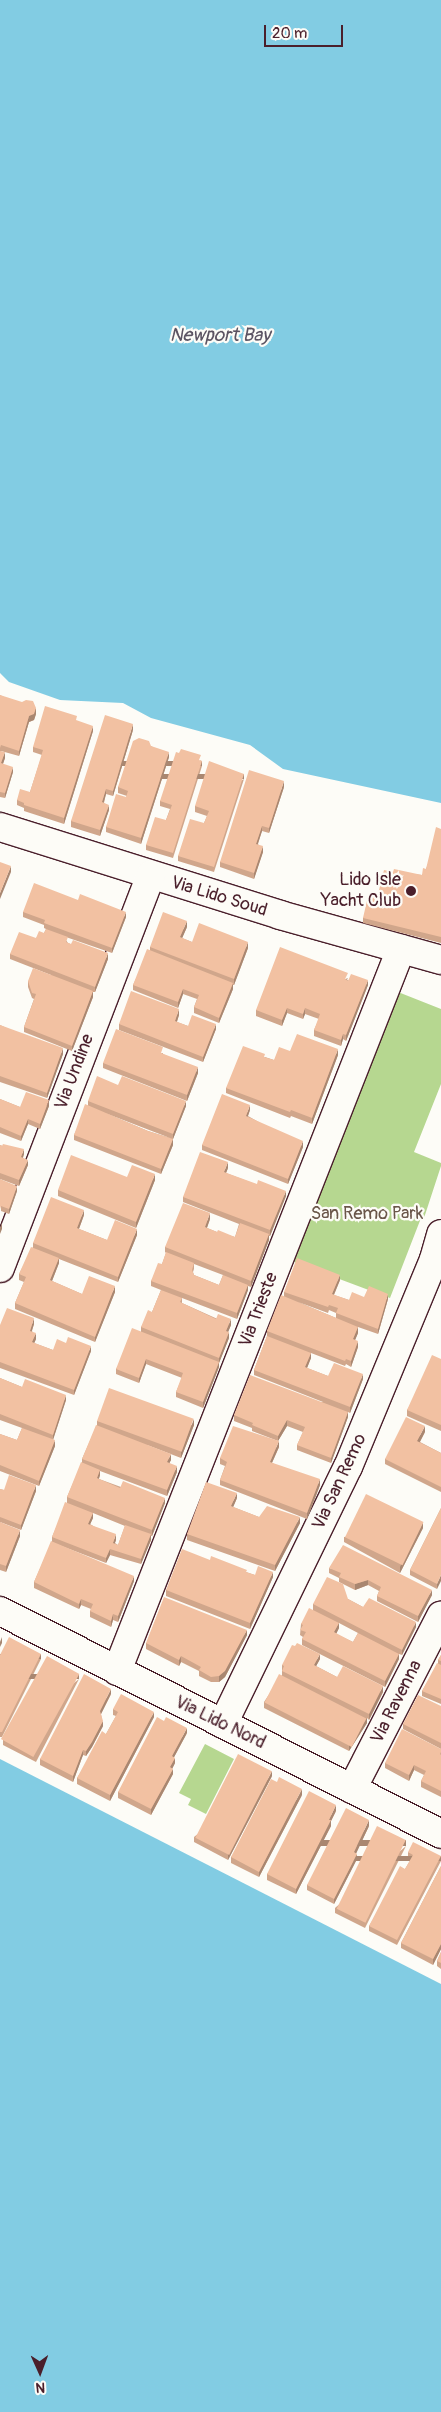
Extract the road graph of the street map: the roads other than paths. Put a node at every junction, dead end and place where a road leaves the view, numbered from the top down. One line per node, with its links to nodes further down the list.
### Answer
1 (0, 827): 2 (street, Via Lido Soud)
2 (150, 875): 3 (street, Via Lido Soud); 6 (street, Via Undine)
3 (401, 949): 4 (street, Via Lido Soud); 9 (street, Via Trieste)
4 (441, 960)
5 (441, 1234): 10 (street, Via San Remo)
6 (0, 1268)
7 (0, 1611): 9 (street, Via Lido Nord)
8 (441, 1616): 11 (street, Via Ravenna)
9 (117, 1671): 10 (street, Via Lido Nord)
10 (224, 1724): 11 (street, Via Lido Nord)
11 (352, 1789): 12 (street, Via Lido Nord)
12 (441, 1834)

